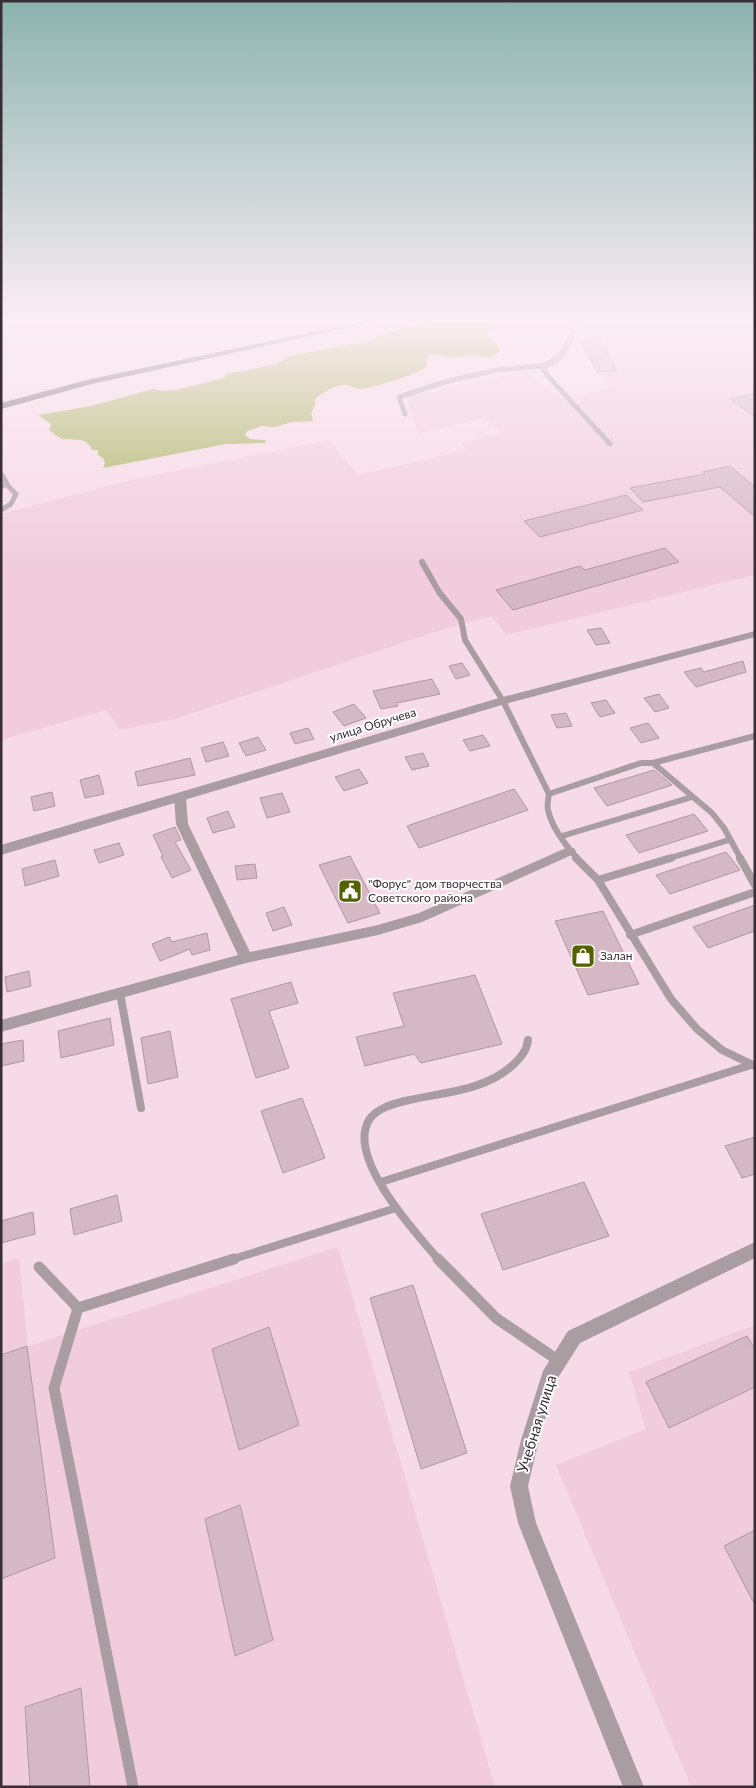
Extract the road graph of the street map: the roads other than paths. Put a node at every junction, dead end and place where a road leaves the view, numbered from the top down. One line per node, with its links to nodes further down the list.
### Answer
1 (402, 405): 3 (lane)
2 (575, 405): 4 (lane)
3 (405, 414)
4 (610, 444)
5 (1, 474): 6 (street)
6 (3, 486): 7 (lane)
7 (1, 510)
8 (422, 562): 10 (lane)
9 (755, 634): 10 (street, улица Обручева)
10 (503, 701): 13 (lane); 14 (street, улица Обручева)
11 (755, 736): 12 (lane)
12 (653, 763): 13 (lane); 15 (lane)
13 (549, 794): 16 (lane)
14 (180, 797): 18 (street, улица Обручева); 24 (street)
15 (692, 797): 16 (lane); 17 (lane)
16 (562, 836): 19 (lane)
17 (729, 840): 20 (lane); 21 (lane)
18 (1, 850)
19 (570, 851): 20 (lane); 24 (street)
20 (598, 880): 23 (lane)
21 (755, 885)
22 (755, 892): 23 (lane)
23 (630, 935): 28 (lane)
24 (246, 958): 25 (street)
25 (120, 993): 26 (street); 29 (lane)
26 (1, 1026)
27 (528, 1040): 30 (lane)
28 (754, 1063): 30 (lane)
29 (141, 1108)
30 (381, 1182): 31 (lane)
31 (396, 1208): 34 (lane); 35 (lane)
32 (755, 1250): 35 (street, Учебная улица)
33 (40, 1267): 34 (lane)
34 (78, 1308): 36 (lane)
35 (559, 1361): 37 (street, Учебная улица)
36 (134, 1787)
37 (634, 1787)

